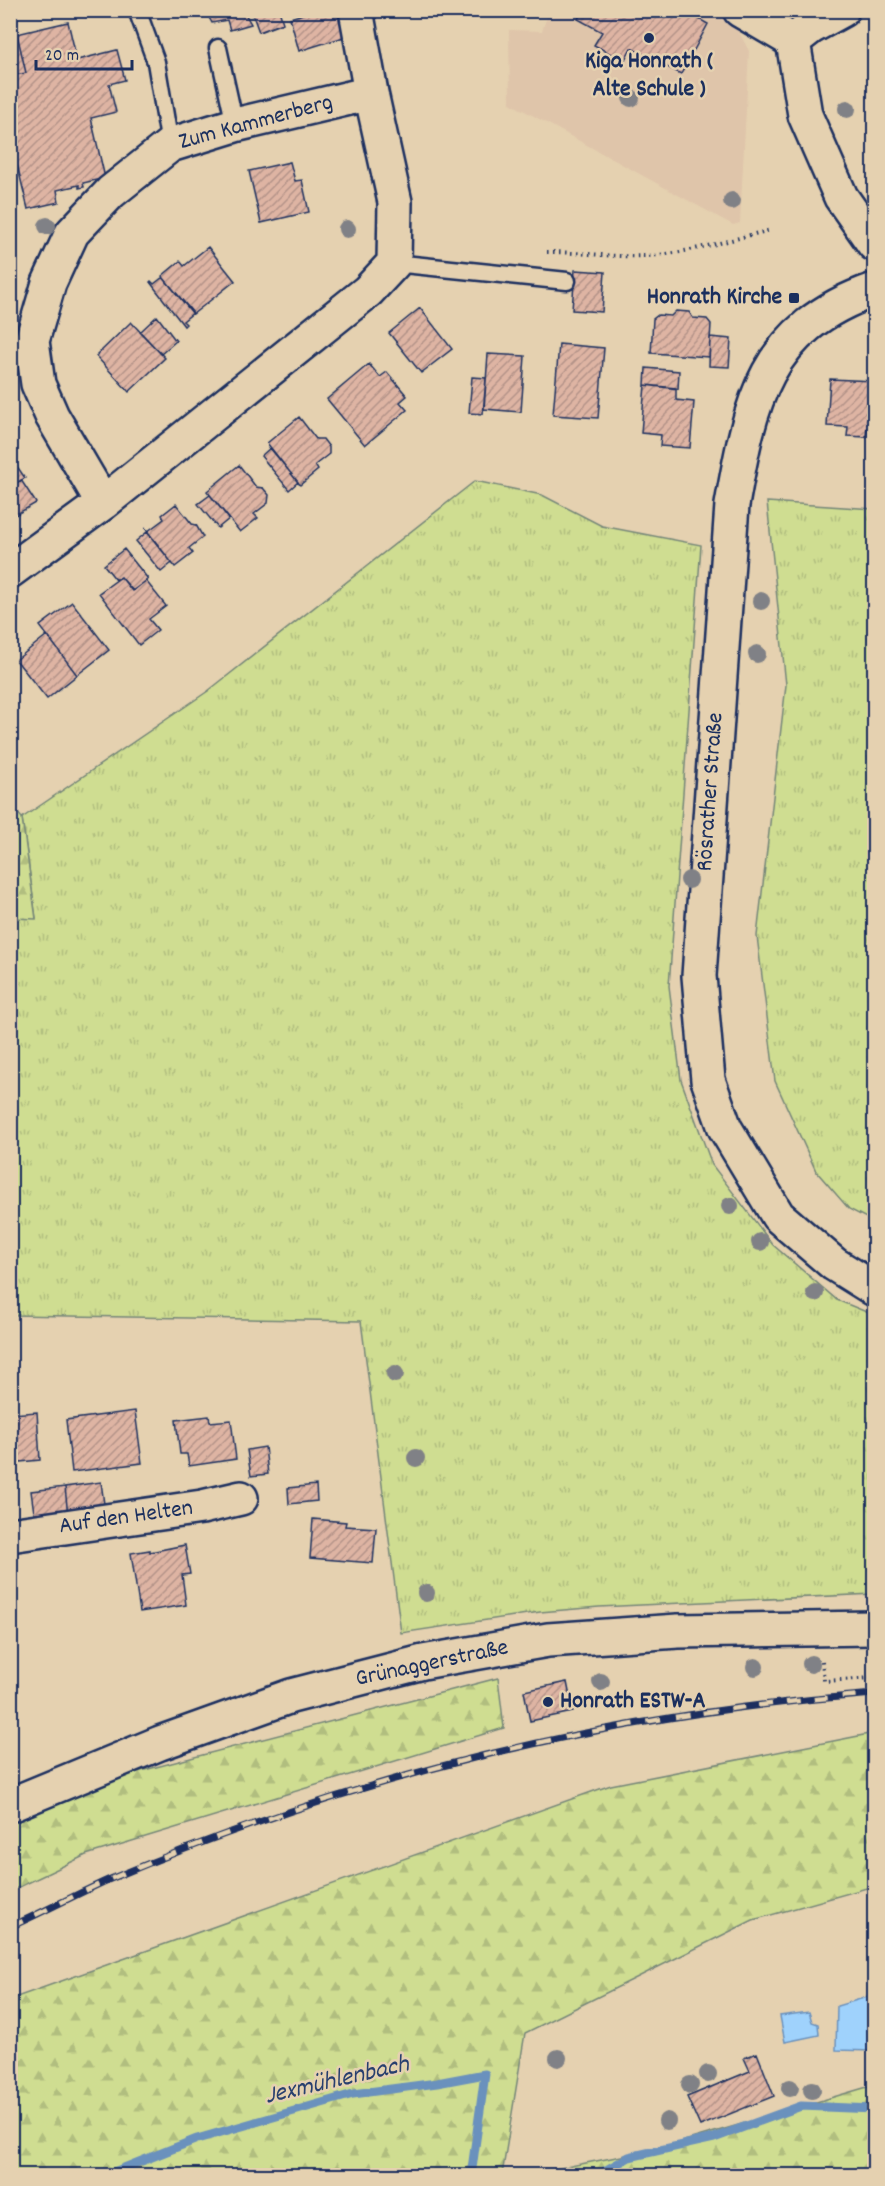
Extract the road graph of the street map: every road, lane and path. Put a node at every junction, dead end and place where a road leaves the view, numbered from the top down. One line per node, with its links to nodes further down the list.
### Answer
1 (137, 10): 9 (lane)
2 (356, 10): 7 (street)
3 (740, 10): 5 (street)
4 (838, 11): 5 (street)
5 (794, 41): 11 (street)
6 (218, 48): 8 (lane)
7 (371, 93): 8 (street, Zum Kammerberg); 13 (street)
8 (234, 125): 9 (street, Zum Kammerberg)
9 (170, 145): 16 (street, Zum Kammerberg)
10 (771, 230): 12 (path)
11 (874, 244)
12 (543, 252)
13 (394, 263): 14 (lane); 16 (street)
14 (567, 281)
15 (874, 290): 18 (street, Rösrather Straße)
16 (103, 503): 17 (street)
17 (10, 571)
18 (874, 1289)
19 (241, 1498): 20 (street, Auf den Helten)
20 (10, 1535)
21 (874, 1628): 24 (street, Grünaggerstraße)
22 (823, 1673): 23 (path)
23 (874, 1678)
24 (10, 1805)

